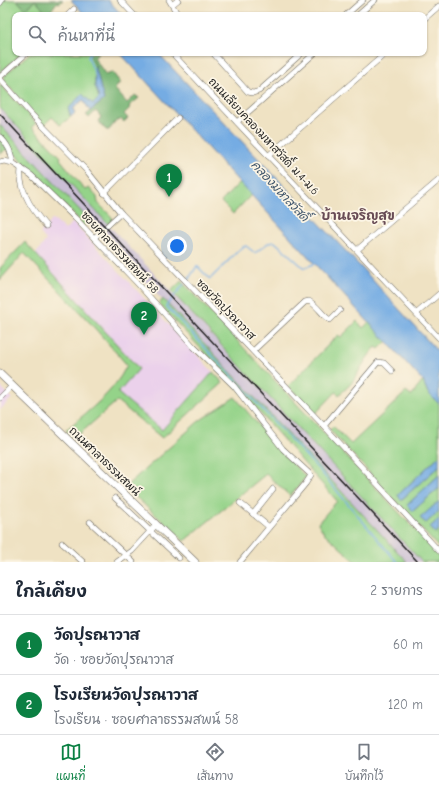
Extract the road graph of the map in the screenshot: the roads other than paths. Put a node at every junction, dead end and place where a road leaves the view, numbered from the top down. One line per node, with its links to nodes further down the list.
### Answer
1 (2, 0): 7 (street)
2 (120, 0): 11 (street)
3 (178, 0): 6 (street)
4 (363, 0): 13 (street)
5 (375, 0): 14 (street)
6 (171, 2): 12 (street)
7 (0, 3)
8 (439, 6): 15 (street)
9 (74, 9): 10 (street)
10 (71, 12)
11 (131, 12)
12 (176, 12)
13 (349, 12)
14 (361, 12)
15 (427, 16)
16 (24, 56): 22 (street)
17 (175, 56): 24 (street, ถนนเลียบคลองมหาสวัสดิ์ ม.4-ม.6)
18 (216, 56): 19 (street)
19 (299, 56)
20 (312, 56): 24 (street)
21 (383, 56): 26 (street)
22 (0, 78): 31 (street, ซอยวัดปุรณาวาส)
23 (178, 118): 31 (street)
24 (237, 122): 26 (street, ถนนเลียบคลองมหาสวัสดิ์ ม.4-ม.6)
25 (0, 138): 28 (street)
26 (268, 156): 35 (street, ถนนเลียบคลองมหาสวัสดิ์ ม.4-ม.6)
27 (0, 162): 28 (street, ซอยศาลาธรรมสพน์ 58)
28 (13, 163): 29 (street, ซอยศาลาธรรมสพน์ 58)
29 (21, 168): 33 (street); 34 (street, ซอยศาลาธรรมสพน์ 58)
30 (439, 180): 35 (street)
31 (104, 193): 32 (street, ซอยวัดปุรณาวาส)
32 (120, 213): 34 (street); 40 (street, ซอยวัดปุรณาวาส)
33 (46, 226)
34 (94, 238): 52 (street, ซอยศาลาธรรมสพน์ 58)
35 (358, 250): 38 (street, ถนนเลียบคลองมหาสวัสดิ์ ม.4-ม.6)
36 (439, 294): 38 (street)
37 (340, 310): 40 (street)
38 (417, 313): 39 (street, ถนนเลียบคลองมหาสวัสดิ์ ม.4-ม.6)
39 (439, 338)
40 (253, 351): 45 (street, ซอยวัดปุรณาวาส)
41 (392, 371): 45 (street)
42 (0, 374): 43 (street, ถนนศาลาธรรมสพน์)
43 (12, 386): 44 (street); 51 (street, ถนนศาลาธรรมสพน์)
44 (0, 398)
45 (324, 426): 55 (street, ซอยวัดปุรณาวาส)
46 (273, 489): 49 (street)
47 (115, 498): 53 (street)
48 (240, 504): 49 (street)
49 (253, 514): 52 (street)
50 (90, 522): 56 (street)
51 (156, 525): 53 (street); 61 (street, ถนนศาลาธรรมสพน์)
52 (269, 527): 62 (street)
53 (150, 531): 56 (street); 57 (street)
54 (62, 543): 58 (street)
55 (439, 551)
56 (127, 556): 59 (street); 60 (street)
57 (179, 558)
58 (83, 562)
59 (117, 562)
60 (133, 562)
61 (195, 562)
62 (240, 562)

